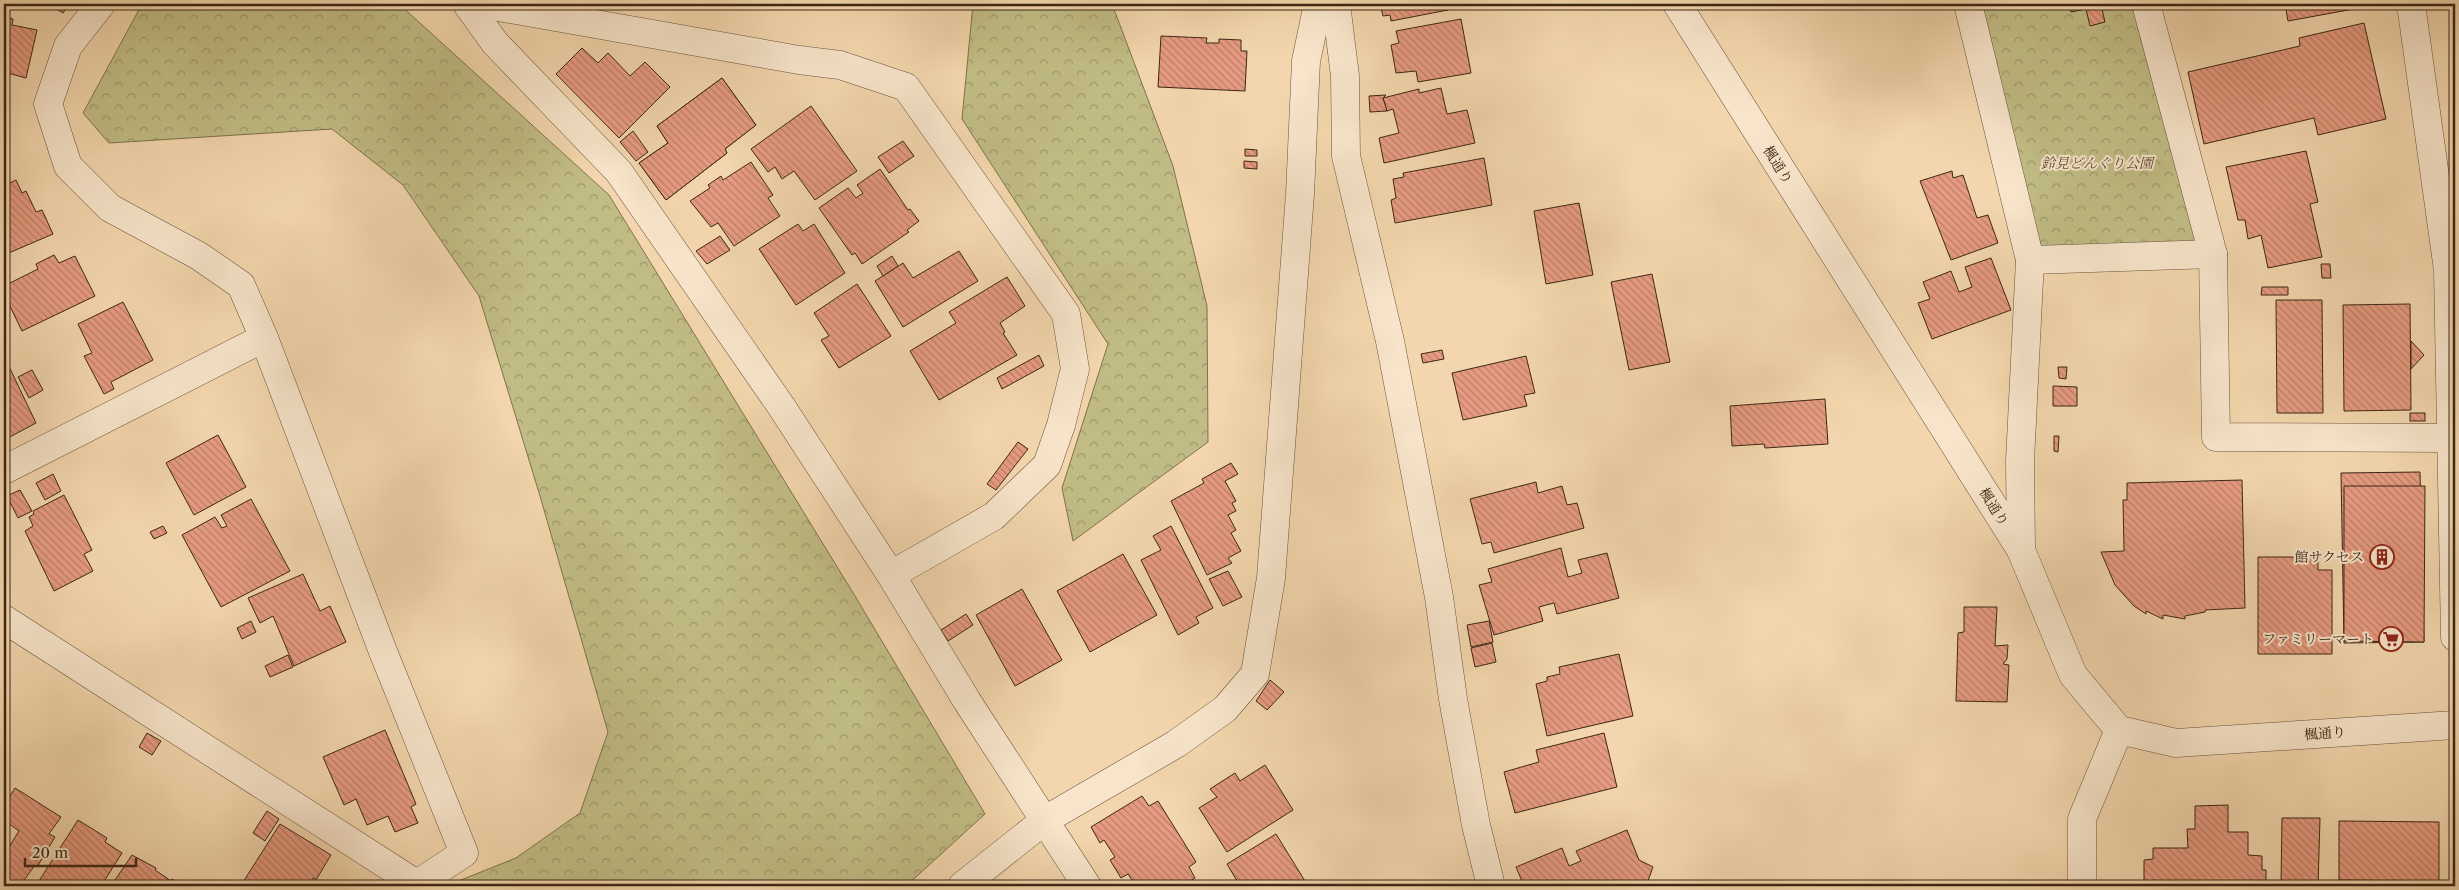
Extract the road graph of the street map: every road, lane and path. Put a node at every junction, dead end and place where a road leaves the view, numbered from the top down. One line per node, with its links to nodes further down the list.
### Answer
1 (102, 4): 12 (street)
2 (467, 4): 16 (street)
3 (482, 4): 16 (street)
4 (1318, 4): 21 (street)
5 (1336, 4): 25 (street)
6 (1676, 4): 15 (street, 楓通り)
7 (1968, 4): 11 (street)
8 (2146, 4): 10 (street)
9 (2411, 4): 13 (street)
10 (2213, 254): 11 (street); 13 (street)
11 (2030, 260): 15 (street)
12 (264, 338): 14 (street); 22 (street)
13 (2452, 438): 18 (street)
14 (4, 470)
15 (2021, 550): 20 (street, 楓通り)
16 (892, 575): 21 (street)
17 (4, 619): 22 (street)
18 (2455, 637)
19 (2455, 725): 20 (street, 楓通り)
20 (2119, 730): 26 (street)
21 (1045, 820): 23 (street); 24 (street)
22 (416, 886)
23 (962, 886)
24 (1087, 886)
25 (1491, 886)
26 (2082, 886)

